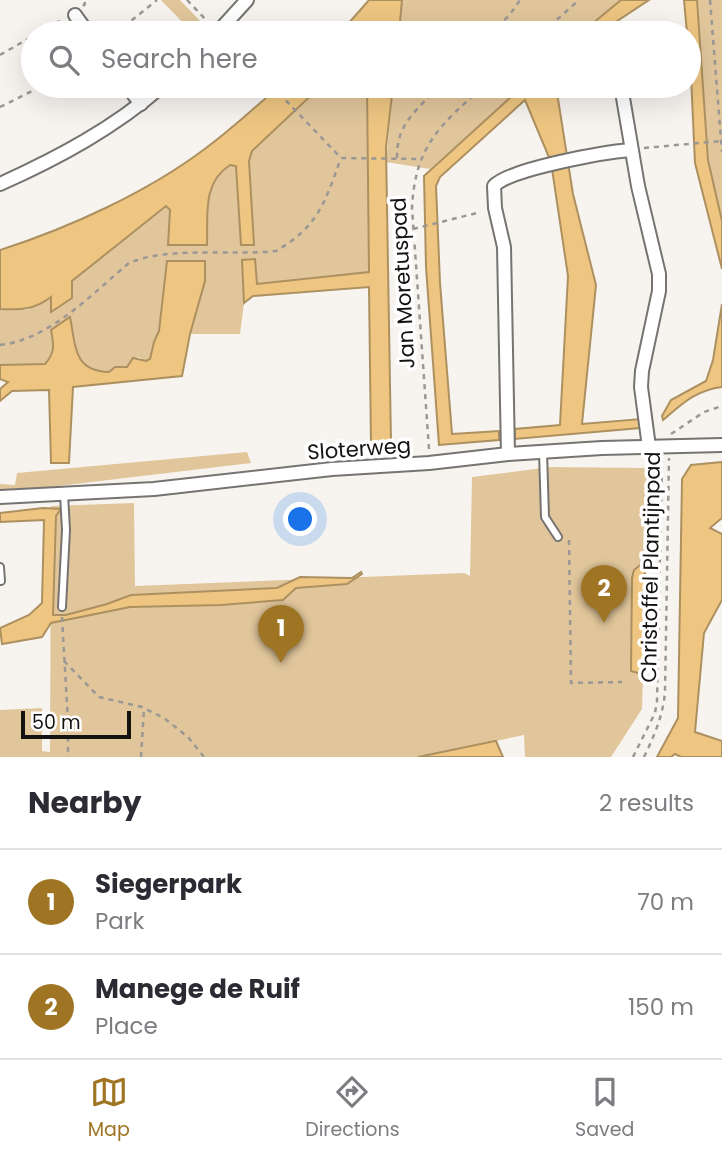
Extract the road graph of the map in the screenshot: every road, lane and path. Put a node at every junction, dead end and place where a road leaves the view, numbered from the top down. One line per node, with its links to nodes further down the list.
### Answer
1 (157, 0): 9 (path)
2 (187, 0): 10 (path)
3 (247, 0): 11 (street)
4 (520, 0): 12 (path)
5 (579, 0): 13 (path)
6 (710, 0): 25 (path)
7 (75, 15): 8 (street)
8 (80, 21)
9 (131, 21)
10 (206, 21)
11 (228, 21)
12 (503, 21)
13 (555, 21)
14 (21, 43): 15 (path)
15 (0, 55)
16 (21, 96): 24 (path)
17 (136, 98): 23 (street)
18 (148, 98): 23 (street)
19 (284, 98): 28 (path)
20 (428, 98): 29 (path)
21 (472, 98): 30 (path, Jan Moretuspad)
22 (623, 98): 26 (street)
23 (141, 104): 31 (street)
24 (0, 107)
25 (721, 141): 26 (path); 27 (path)
26 (631, 150): 32 (street); 37 (street)
27 (722, 152)
28 (341, 158): 29 (path); 34 (path)
29 (397, 158): 30 (path)
30 (420, 159): 33 (path, Jan Moretuspad)
31 (0, 184)
32 (495, 208): 33 (path); 40 (street)
33 (413, 229): 41 (path, Jan Moretuspad)
34 (0, 345)
35 (722, 405): 38 (path, Christoffel Plantijnpad)
36 (722, 445): 38 (street, Sloterweg)
37 (649, 447): 38 (street, Sloterweg); 39 (street, Sloterweg)
38 (666, 447): 55 (path); 56 (path, Christoffel Plantijnpad)
39 (543, 452): 40 (street, Sloterweg); 44 (lane)
40 (508, 454): 41 (street, Sloterweg)
41 (429, 463): 42 (street, Sloterweg)
42 (64, 494): 43 (street, Sloterweg); 47 (lane)
43 (0, 497)
44 (558, 537): 50 (path)
45 (0, 567): 46 (lane)
46 (1, 581)
47 (62, 607)
48 (62, 625): 49 (path)
49 (64, 662): 51 (path); 52 (path)
50 (622, 682)
51 (144, 708): 53 (path); 54 (path)
52 (68, 757)
53 (141, 757)
54 (204, 757)
55 (633, 757)
56 (644, 757)

